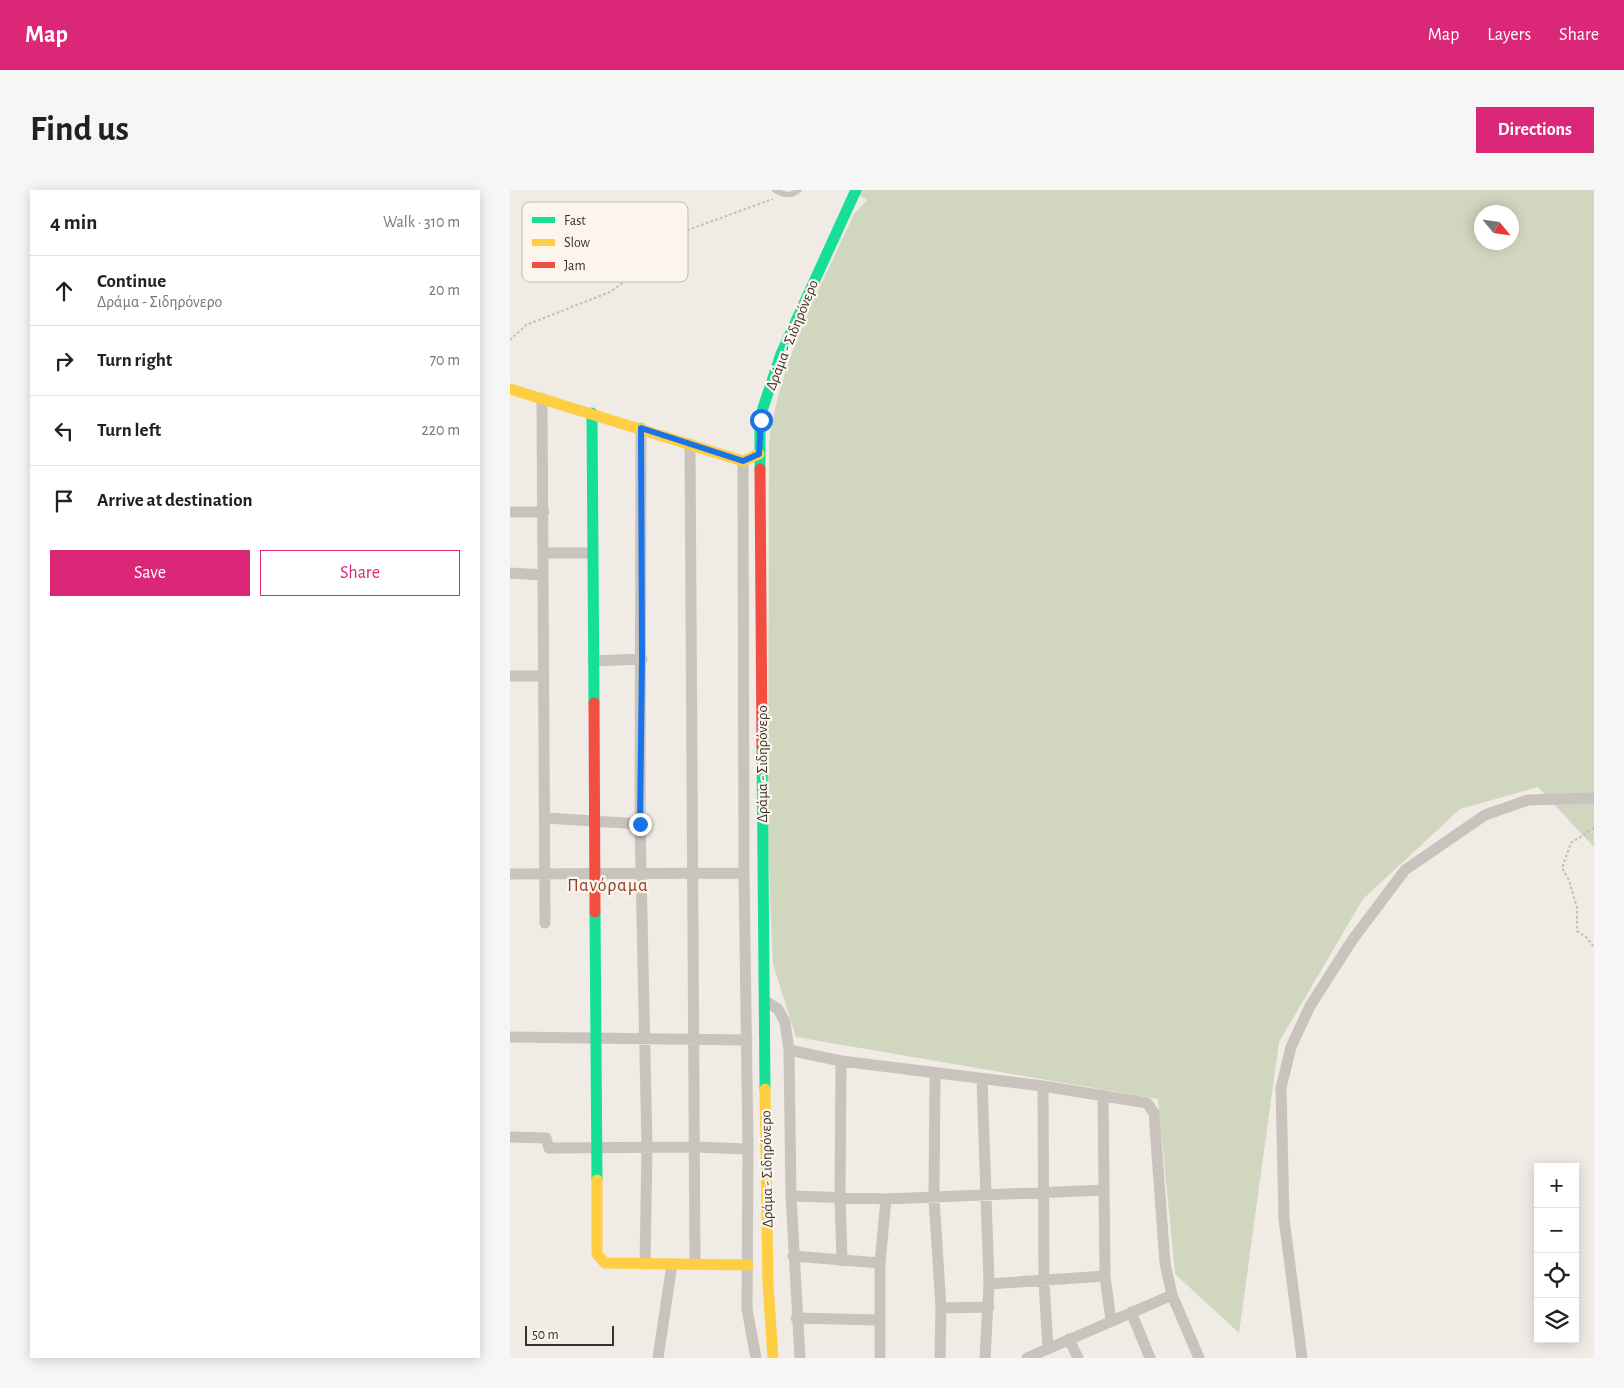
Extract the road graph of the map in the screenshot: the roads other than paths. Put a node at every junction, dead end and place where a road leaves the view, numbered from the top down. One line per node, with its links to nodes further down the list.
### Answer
1 (775, 190): 2 (lane)
2 (798, 190)
3 (856, 190): 9 (street, Δράμα - Σιδηρόνερο)
4 (510, 389): 5 (street)
5 (542, 398): 6 (street); 12 (street)
6 (592, 413): 7 (street); 14 (street)
7 (641, 428): 8 (street); 17 (street)
8 (690, 444): 10 (street); 28 (street)
9 (759, 454): 10 (street); 32 (street, Δράμα - Σιδηρόνερο)
10 (743, 461): 29 (street)
11 (510, 512): 12 (street)
12 (544, 512): 13 (street)
13 (545, 553): 14 (street); 16 (street)
14 (592, 554): 18 (street)
15 (510, 573): 16 (street)
16 (544, 575): 20 (street)
17 (642, 659): 18 (street); 24 (street)
18 (593, 661): 23 (street)
19 (510, 676): 20 (street)
20 (544, 676): 22 (street)
21 (1594, 798): 86 (street)
22 (546, 818): 23 (street); 25 (street)
23 (594, 820): 24 (street); 26 (street)
24 (640, 824): 27 (street)
25 (545, 873): 26 (street); 30 (street); 31 (street)
26 (593, 873): 27 (street); 34 (street)
27 (641, 873): 28 (street); 36 (street)
28 (692, 873): 29 (street); 35 (street)
29 (744, 873): 37 (street)
30 (510, 874)
31 (545, 924)
32 (765, 1001): 38 (street); 77 (street, Δράμα - Σιδηρόνερο)
33 (510, 1037): 34 (street)
34 (596, 1039): 36 (street); 47 (street)
35 (693, 1039): 36 (street); 37 (street); 46 (street)
36 (644, 1040): 45 (street)
37 (747, 1040): 48 (street)
38 (789, 1050): 39 (street); 51 (street)
39 (841, 1061): 40 (street); 53 (street)
40 (935, 1074): 41 (street); 55 (street)
41 (982, 1079): 42 (street); 52 (street)
42 (1043, 1086): 43 (street); 50 (street)
43 (1103, 1095): 49 (street); 66 (street)
44 (510, 1137): 47 (street)
45 (647, 1147): 46 (street); 47 (street); 60 (street)
46 (695, 1147): 48 (street); 58 (street)
47 (595, 1149): 60 (street)
48 (748, 1149): 62 (street)
49 (1104, 1190): 50 (street); 63 (street)
50 (1043, 1193): 52 (street); 64 (street)
51 (791, 1196): 53 (street); 56 (street)
52 (987, 1197): 55 (street); 65 (street)
53 (840, 1198): 54 (street); 57 (street)
54 (886, 1199): 55 (street); 59 (street)
55 (934, 1199): 68 (street)
56 (793, 1256): 57 (street); 70 (street)
57 (842, 1261): 59 (street)
58 (695, 1263): 61 (street); 62 (street)
59 (880, 1263): 71 (street)
60 (645, 1264): 61 (street)
61 (672, 1264): 75 (street)
62 (748, 1265): 76 (street)
63 (1105, 1276): 64 (street); 72 (street)
64 (1044, 1281): 65 (street); 74 (street)
65 (989, 1284): 67 (street)
66 (1172, 1295): 69 (street); 85 (street)
67 (989, 1306): 68 (street); 81 (street)
68 (941, 1308): 80 (street)
69 (1131, 1312): 72 (street); 84 (street)
70 (796, 1318): 71 (street); 78 (street)
71 (879, 1320): 79 (street)
72 (1111, 1321): 73 (street)
73 (1069, 1338): 74 (street); 83 (street)
74 (1048, 1349): 82 (street)
75 (658, 1358)
76 (756, 1358)
77 (773, 1358)
78 (800, 1358)
79 (880, 1358)
80 (940, 1358)
81 (985, 1358)
82 (1027, 1358)
83 (1078, 1358)
84 (1150, 1358)
85 (1199, 1358)
86 (1302, 1358)

